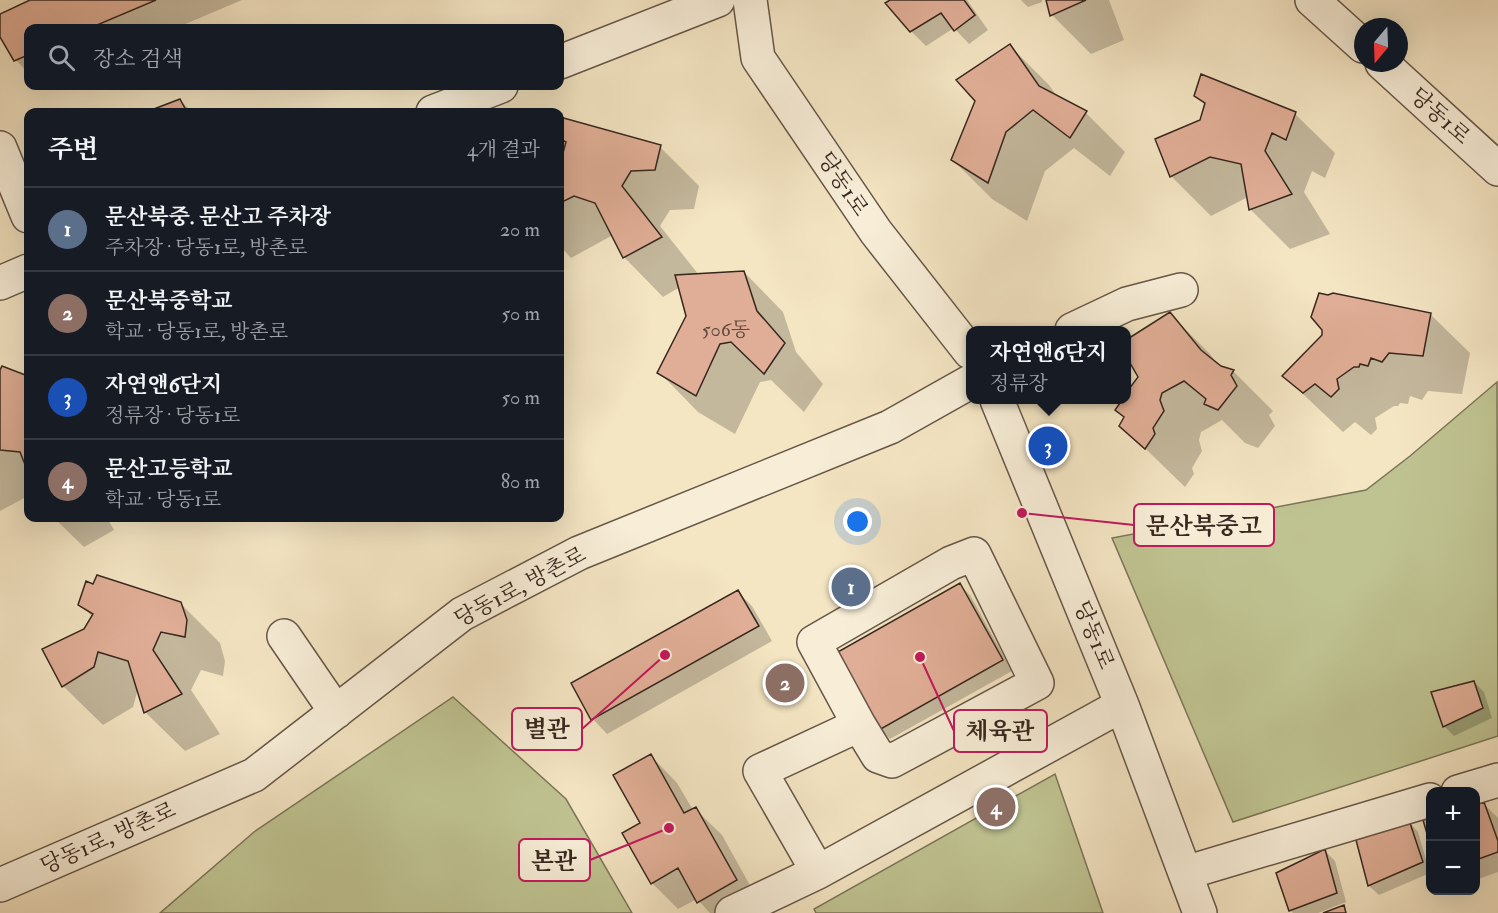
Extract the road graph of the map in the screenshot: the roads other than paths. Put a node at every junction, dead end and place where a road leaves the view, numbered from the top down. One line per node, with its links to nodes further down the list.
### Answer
1 (718, 0): 5 (street)
2 (750, 0): 16 (street, 당동1로)
3 (1312, 0): 4 (street)
4 (1354, 38)
5 (564, 61)
6 (1392, 72): 10 (street, 당동1로)
7 (491, 90): 8 (street)
8 (443, 108)
9 (0, 148): 11 (street)
10 (1498, 169)
11 (24, 206)
12 (24, 273): 13 (street)
13 (0, 284)
14 (1182, 290): 15 (street)
15 (1080, 326)
16 (966, 347)
17 (966, 384): 21 (street, 당동1로, 방촌로)
18 (999, 404): 20 (street, 당동1로)
19 (284, 636): 21 (street)
20 (1122, 705): 26 (street); 27 (street, 당동1로)
21 (336, 712): 28 (street, 당동1로, 방촌로)
22 (859, 725): 22 (street); 26 (street)
23 (1498, 780): 24 (street)
24 (1475, 787)
25 (1426, 801): 27 (street)
26 (819, 872): 29 (street)
27 (1185, 873): 30 (street, 당동1로)
28 (0, 885)
29 (732, 913)
30 (1200, 913)

